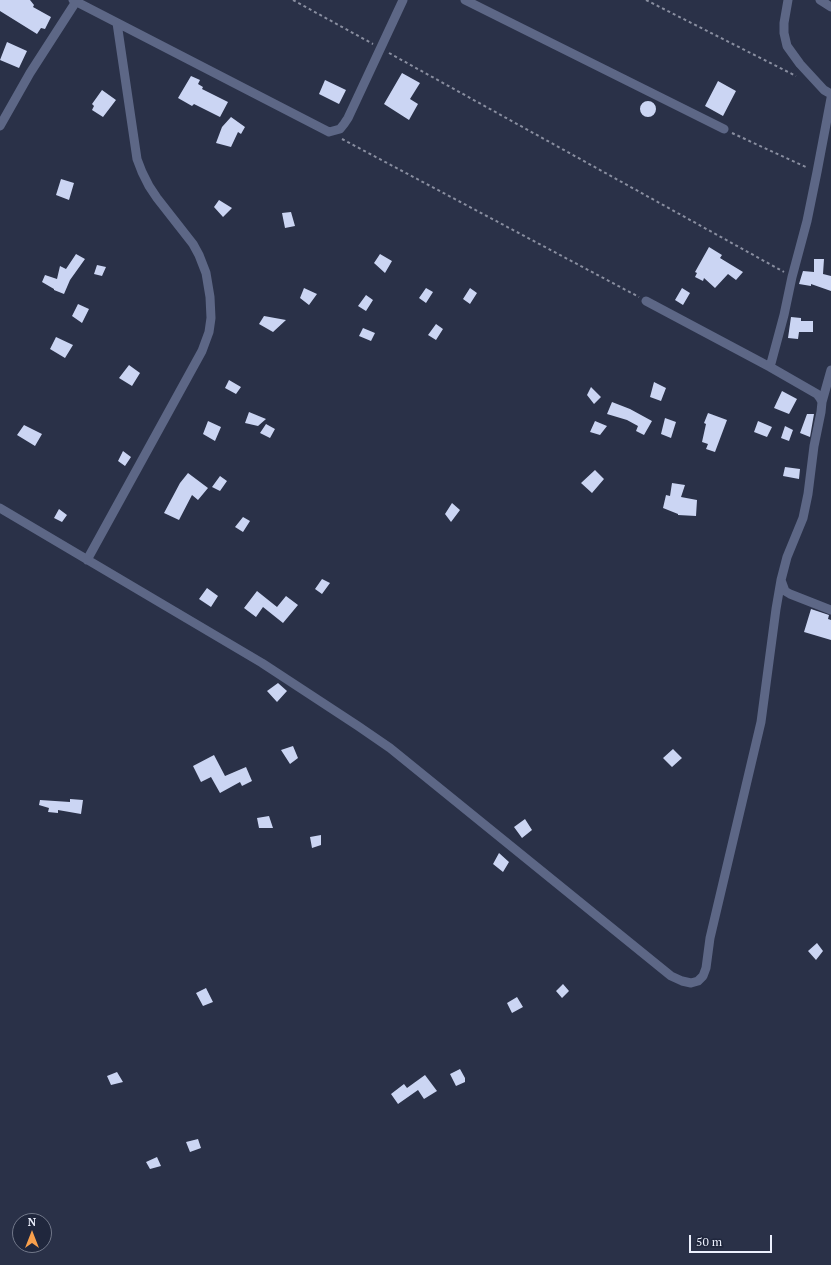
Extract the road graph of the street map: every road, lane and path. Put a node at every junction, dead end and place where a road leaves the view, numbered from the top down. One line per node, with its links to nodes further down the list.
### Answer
1 (75, 0): 9 (street); 14 (street)
2 (293, 0): 10 (path)
3 (404, 0): 10 (street)
4 (466, 0): 15 (street)
5 (646, 0): 11 (path)
6 (788, 0): 12 (street)
7 (820, 0): 8 (street)
8 (831, 7)
9 (117, 22): 16 (street); 24 (street)
10 (380, 48): 16 (street); 18 (path)
11 (796, 76)
12 (831, 94)
13 (831, 98): 17 (street)
14 (0, 126)
15 (724, 129): 17 (path)
16 (329, 132): 19 (path)
17 (818, 172): 18 (street)
18 (792, 277): 20 (street)
19 (646, 301): 20 (street)
20 (770, 367): 22 (street)
21 (831, 370): 22 (street)
22 (822, 402): 25 (street)
23 (0, 508): 24 (street)
24 (87, 560): 25 (street)
25 (781, 580): 26 (street)
26 (831, 610)

